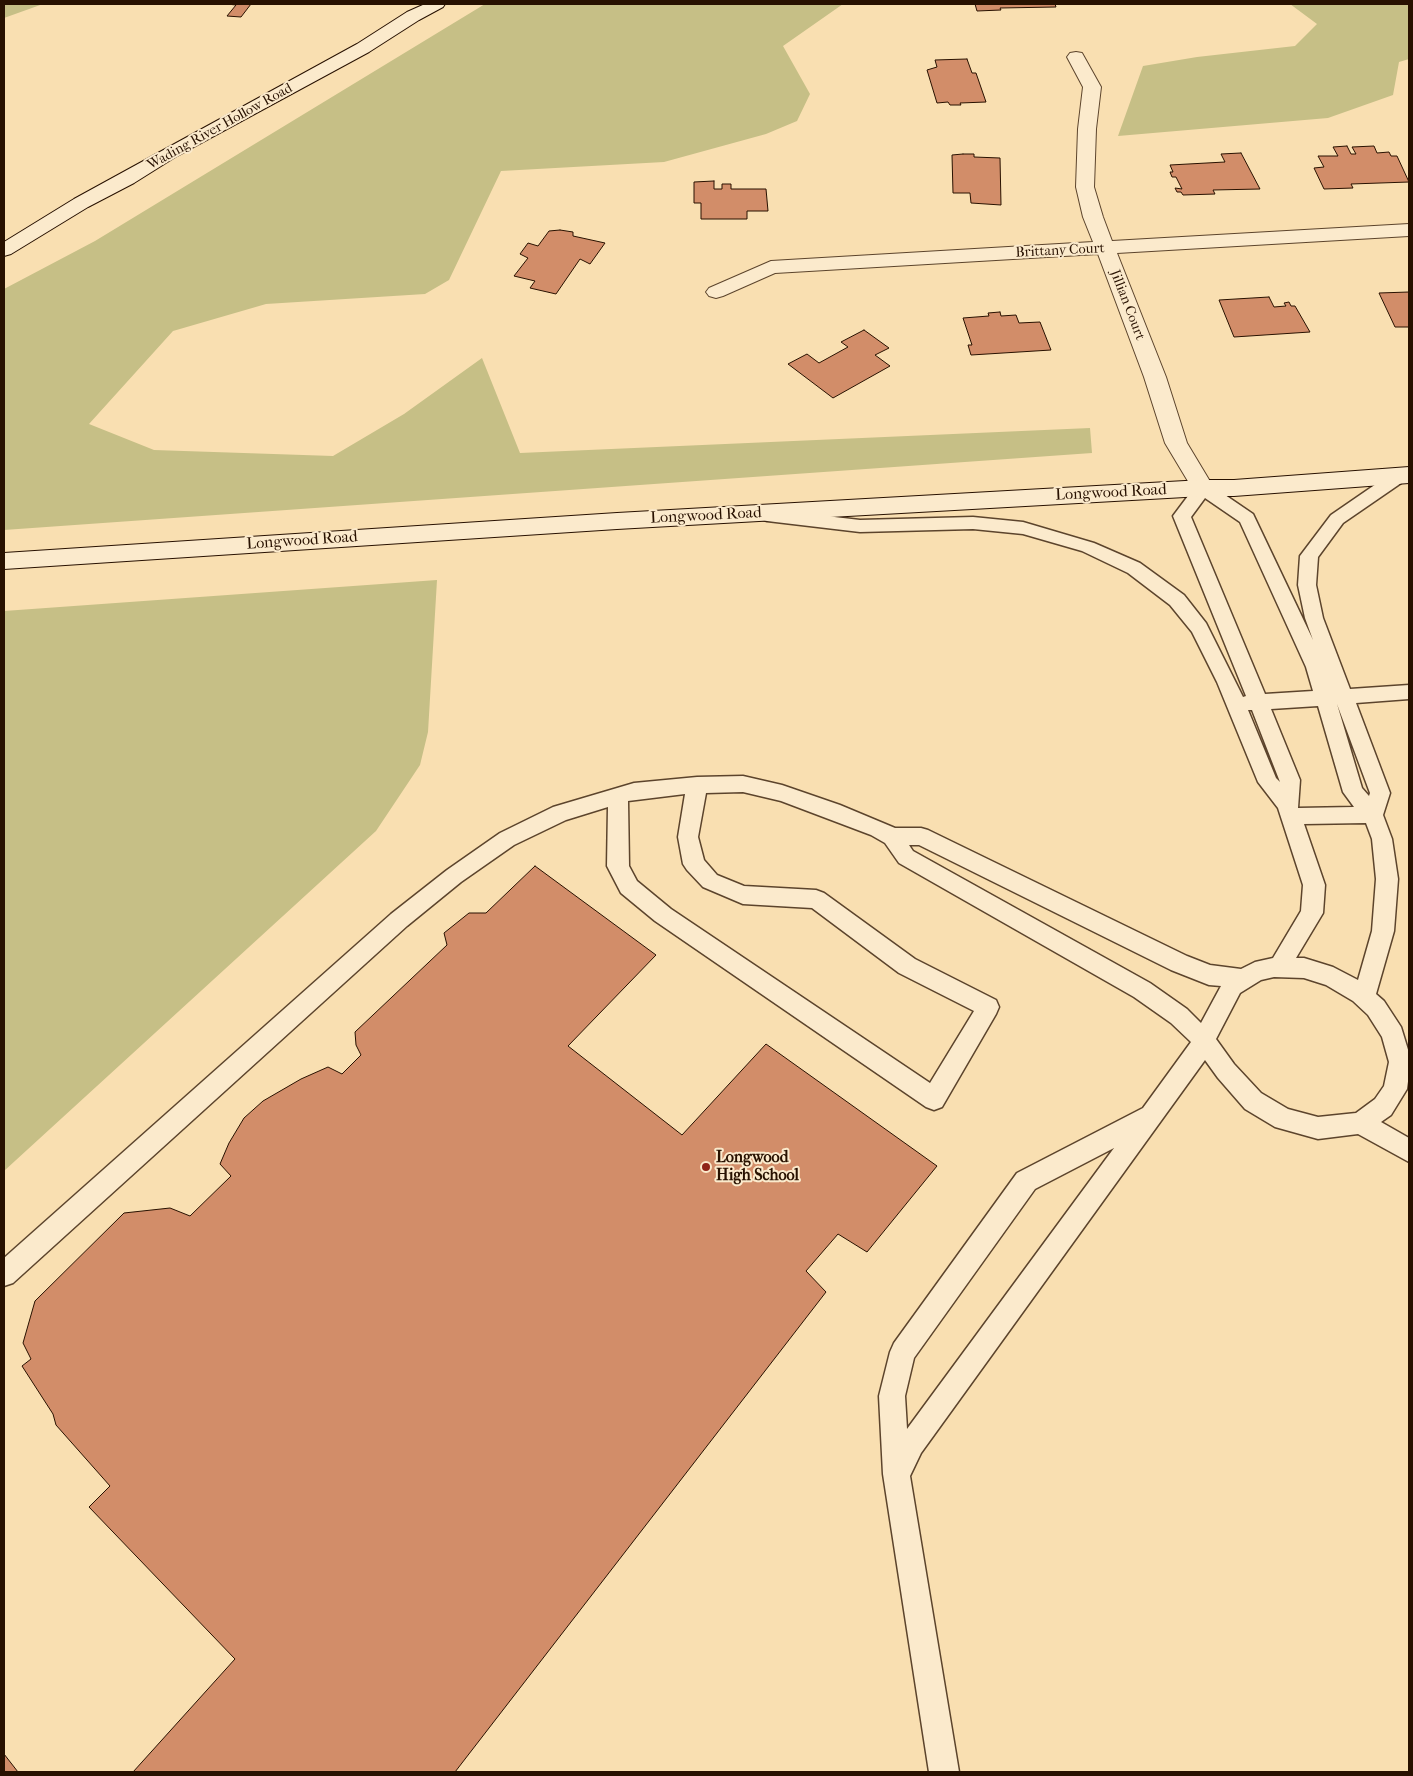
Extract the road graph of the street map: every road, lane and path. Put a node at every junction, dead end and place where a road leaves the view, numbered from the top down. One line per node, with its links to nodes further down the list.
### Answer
1 (437, 4): 5 (street, Wading River Hollow Road)
2 (1076, 57): 4 (street, Jillian Court)
3 (1409, 230): 4 (street, Brittany Court)
4 (1104, 248): 6 (street, Brittany Court); 8 (street, Jillian Court)
5 (4, 250)
6 (716, 292)
7 (1405, 475): 8 (street, Longwood Road); 12 (lane)
8 (1203, 488): 9 (street, Longwood Road); 12 (lane); 13 (lane)
9 (755, 514): 10 (street, Longwood Road); 14 (lane)
10 (4, 560)
11 (1409, 692): 12 (lane)
12 (1335, 697): 13 (lane); 18 (lane)
13 (1258, 702): 14 (lane); 17 (lane)
14 (1235, 704): 17 (lane)
15 (697, 785): 16 (lane); 16 (lane); 19 (lane)
16 (618, 796): 28 (lane)
17 (1289, 810): 18 (lane); 20 (lane)
18 (1373, 815): 22 (lane)
19 (892, 837): 21 (lane); 23 (lane)
20 (1279, 967): 21 (lane); 22 (lane)
21 (1243, 979): 23 (lane)
22 (1364, 997): 24 (lane)
23 (1204, 1040): 25 (lane); 26 (lane)
24 (1404, 1066): 26 (lane)
25 (1151, 1116): 29 (lane); 29 (lane)
26 (1360, 1123): 27 (lane)
27 (1409, 1151)
28 (4, 1274)
29 (896, 1474): 30 (lane)
30 (944, 1772)

